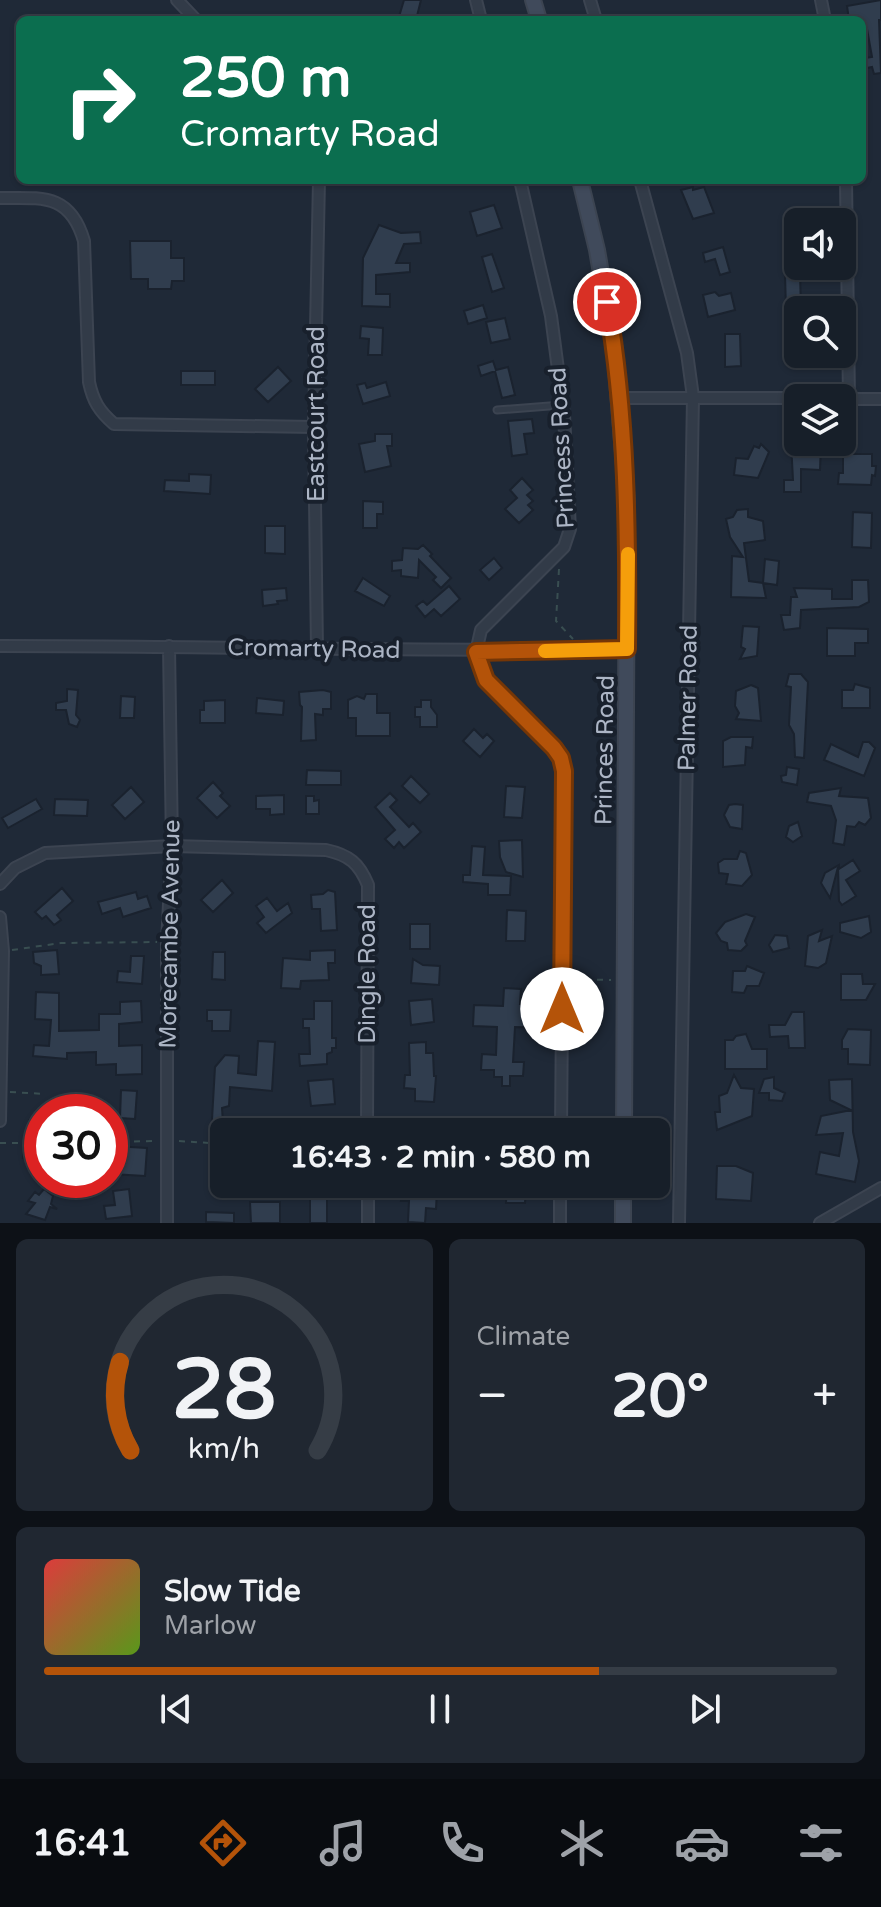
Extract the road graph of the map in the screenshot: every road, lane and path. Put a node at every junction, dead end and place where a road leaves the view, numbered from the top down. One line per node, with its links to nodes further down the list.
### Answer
1 (177, 0): 2 (street)
2 (192, 16)
3 (319, 184): 17 (street, Eastcourt Road)
4 (521, 184): 15 (street, Princess Road)
5 (581, 184): 11 (main road, Princes Road)
6 (641, 184): 10 (street, Palmer Road)
7 (846, 184): 9 (street)
8 (0, 198): 17 (street)
9 (845, 384)
10 (693, 397): 11 (street); 12 (street); 48 (street, Palmer Road)
11 (620, 398): 22 (main road, Princes Road)
12 (784, 398)
13 (856, 399): 14 (street)
14 (881, 399)
15 (563, 405): 16 (lane); 18 (street, Princess Road)
16 (497, 410)
17 (314, 427): 21 (street, Eastcourt Road)
18 (560, 551): 23 (path); 24 (street, Princess Road)
19 (0, 646): 20 (street, Cromarty Road)
20 (169, 646): 21 (street, Cromarty Road); 25 (street, Morecambe Avenue)
21 (317, 649): 24 (street, Cromarty Road)
22 (627, 649): 23 (street, Cromarty Road); 31 (main road, Princes Road)
23 (587, 650): 24 (street, Cromarty Road)
24 (476, 652): 30 (street)
25 (172, 846): 26 (street, Dingle Road); 28 (street, Morecambe Avenue); 34 (street, Dingle Road)
26 (0, 884)
27 (0, 917): 29 (street)
28 (167, 942): 29 (path); 44 (street, Morecambe Avenue)
29 (3, 951): 32 (street)
30 (562, 978): 31 (path); 35 (street)
31 (624, 980): 36 (main road, Princes Road)
32 (1, 1092): 33 (path); 37 (street)
33 (46, 1094)
34 (367, 1118)
35 (561, 1118)
36 (624, 1118)
37 (0, 1121)
38 (0, 1143): 39 (path)
39 (24, 1143)
40 (881, 1188): 49 (street)
41 (368, 1198): 45 (street)
42 (560, 1198): 46 (street)
43 (623, 1198): 47 (main road)
44 (167, 1223)
45 (368, 1223)
46 (560, 1223)
47 (623, 1223)
48 (679, 1223)
49 (820, 1223)

